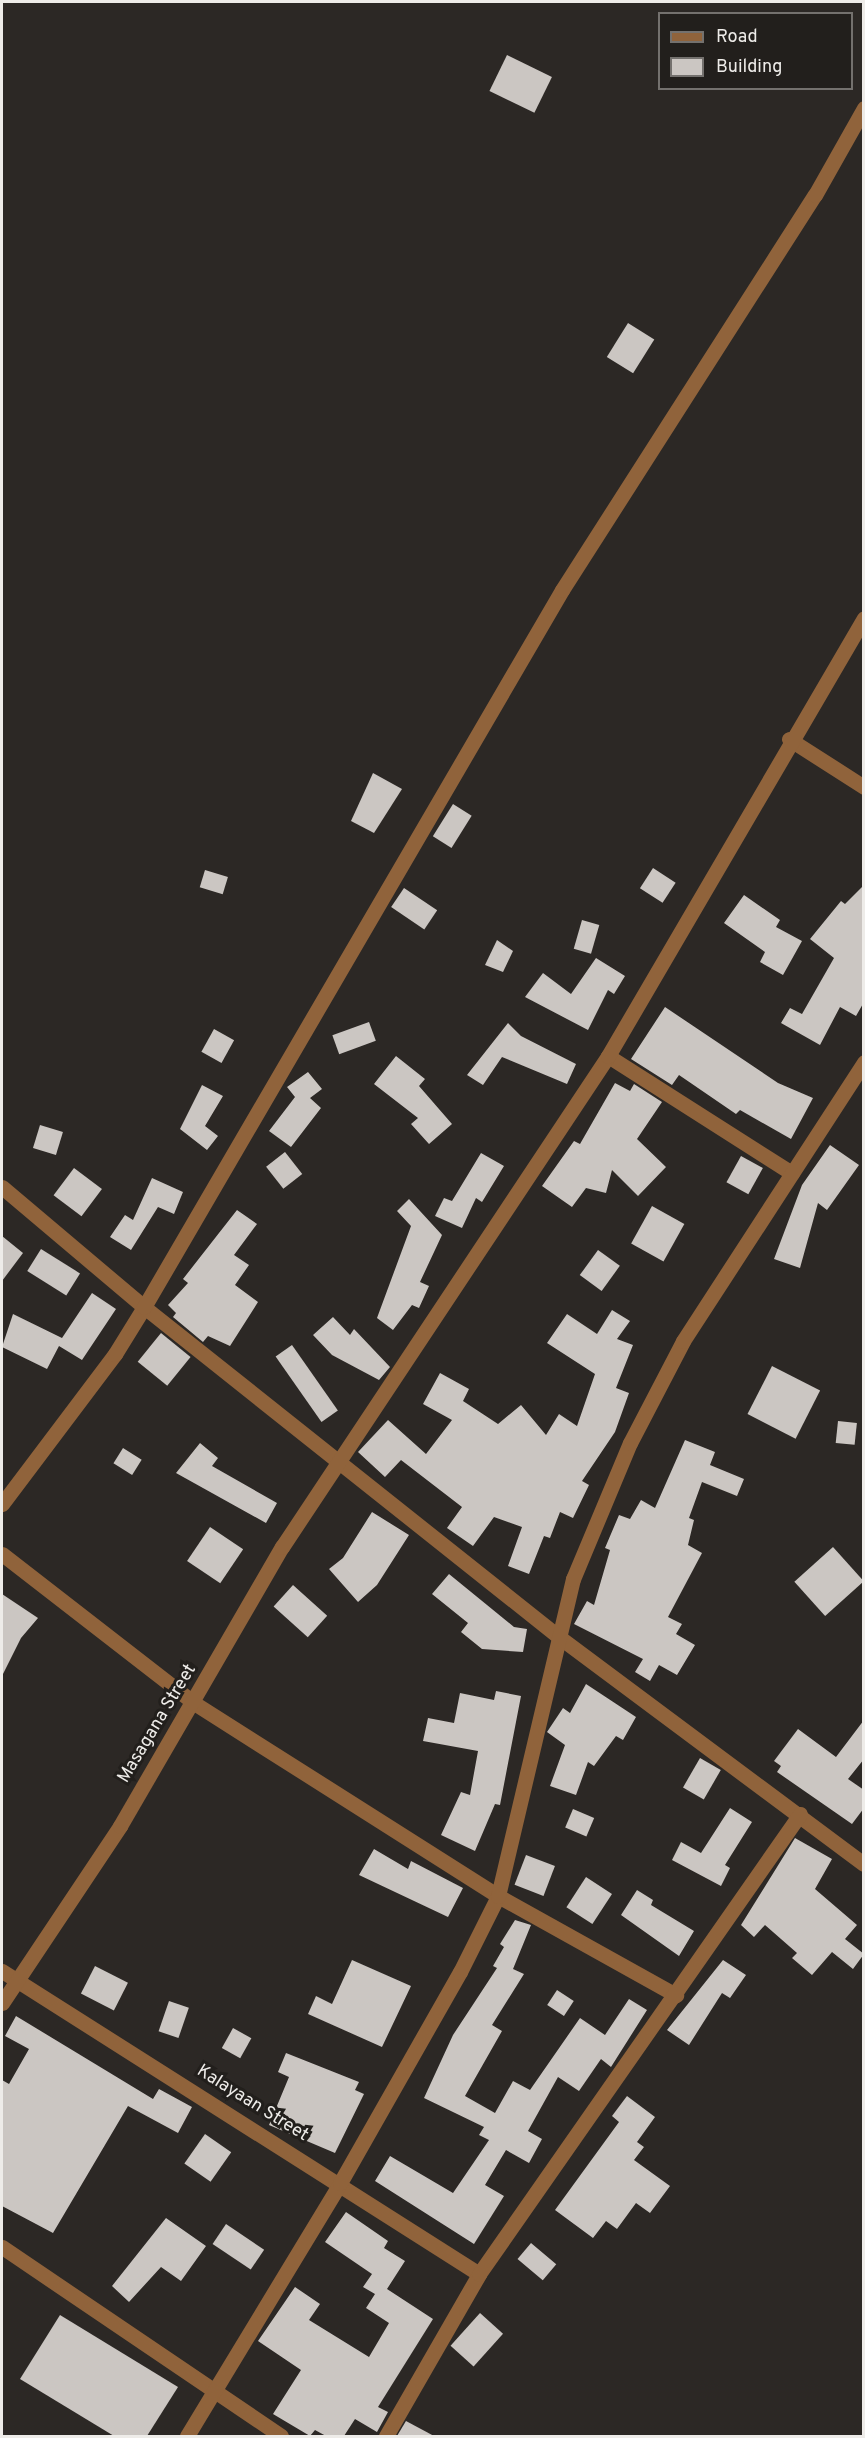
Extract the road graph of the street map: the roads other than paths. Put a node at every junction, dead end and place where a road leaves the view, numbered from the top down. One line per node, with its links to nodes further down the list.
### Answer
1 (864, 108): 9 (street)
2 (864, 618): 3 (street, Masagana Street)
3 (789, 739): 4 (street); 5 (street, Masagana Street)
4 (864, 787)
5 (608, 1056): 7 (street); 10 (street, Masagana Street)
6 (864, 1062): 7 (street)
7 (792, 1173): 13 (street)
8 (2, 1187): 9 (street)
9 (144, 1307): 10 (street); 11 (street)
10 (339, 1460): 13 (street); 14 (street, Masagana Street)
11 (2, 1504)
12 (2, 1554): 14 (street)
13 (559, 1637): 15 (street); 17 (street)
14 (194, 1703): 17 (street); 19 (street, Masagana Street)
15 (800, 1814): 16 (street); 20 (street)
16 (864, 1864)
17 (498, 1896): 20 (street); 22 (street)
18 (2, 1971): 19 (street, Kalayaan Street)
19 (15, 1980): 21 (street, Masagana Street); 22 (street, Kalayaan Street)
20 (675, 1995): 24 (street)
21 (2, 2004)
22 (340, 2183): 24 (street, Kalayaan Street); 25 (street)
23 (2, 2247): 25 (street)
24 (479, 2274): 28 (street)
25 (216, 2391): 26 (street); 27 (street)
26 (187, 2436)
27 (281, 2436)
28 (386, 2436)

